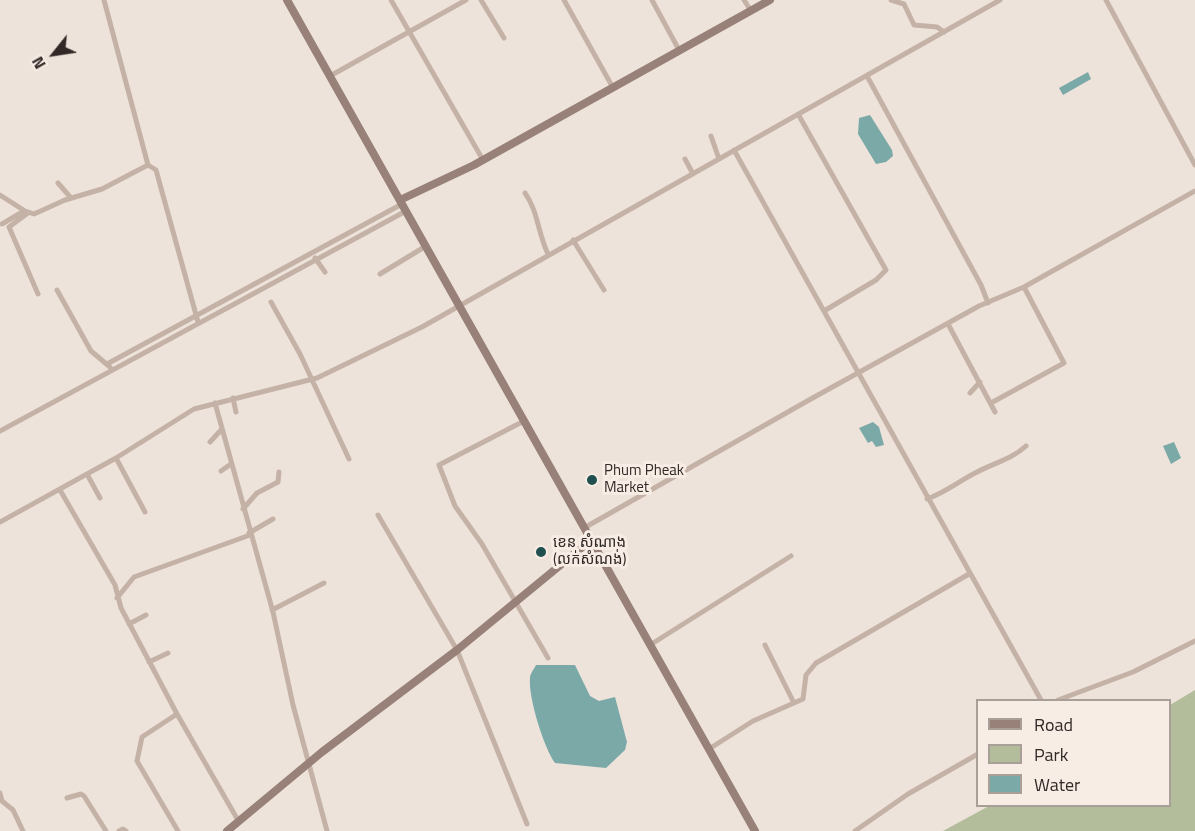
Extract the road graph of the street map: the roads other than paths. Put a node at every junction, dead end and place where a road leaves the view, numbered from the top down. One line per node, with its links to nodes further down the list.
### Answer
1 (104, 0): 27 (street)
2 (287, 0): 18 (main road)
3 (391, 0): 14 (street)
4 (466, 0): 14 (street)
5 (481, 0): 16 (street)
6 (564, 0): 20 (street)
7 (652, 0): 17 (street)
8 (744, 0): 13 (street)
9 (770, 0): 13 (main road)
10 (891, 0): 15 (street)
11 (1000, 0): 15 (street)
12 (1106, 0): 28 (street)
13 (751, 11): 17 (main road)
14 (408, 30): 18 (street); 26 (street)
15 (944, 32): 19 (street)
16 (504, 38)
17 (679, 50): 20 (main road)
18 (330, 76): 35 (main road)
19 (867, 76): 21 (street); 49 (street)
20 (612, 87): 26 (main road)
21 (798, 114): 23 (street); 51 (street)
22 (711, 136): 25 (street)
23 (734, 150): 25 (street); 51 (street)
24 (685, 159): 29 (street)
25 (719, 159): 29 (street)
26 (483, 160): 35 (main road)
27 (148, 165): 34 (street); 52 (street)
28 (1195, 165)
29 (693, 174): 38 (street)
30 (58, 183): 34 (street)
31 (1195, 191): 44 (street)
32 (525, 193): 40 (street)
33 (0, 195): 36 (street)
34 (71, 198): 36 (street)
35 (403, 205): 39 (main road); 41 (street); 52 (street)
36 (26, 212): 37 (street); 47 (street)
37 (2, 224)
38 (573, 240): 40 (street); 46 (street)
39 (426, 246): 43 (street); 50 (main road)
40 (548, 254): 50 (street)
41 (315, 258): 42 (street); 52 (street)
42 (325, 272)
43 (380, 274)
44 (1024, 286): 49 (street); 61 (street)
45 (57, 290): 54 (street)
46 (604, 290)
47 (38, 294)
48 (271, 302): 56 (street)
49 (988, 303): 53 (street)
50 (459, 305): 56 (street); 64 (main road)
51 (824, 311): 55 (street)
52 (196, 320): 54 (street)
53 (948, 324): 55 (street); 57 (street)
54 (110, 367): 66 (street)
55 (859, 374): 77 (street); 83 (street)
56 (310, 378): 59 (street); 70 (street)
57 (980, 382): 58 (street); 61 (street)
58 (970, 393)
59 (233, 398): 60 (street); 62 (street)
60 (215, 403): 65 (street); 69 (street)
61 (991, 403): 63 (street)
62 (236, 412)
63 (995, 412)
64 (524, 421): 83 (main road); 90 (street)
65 (222, 429): 67 (street); 71 (street)
66 (0, 431)
67 (210, 442)
68 (1026, 446): 77 (street)
69 (116, 458): 74 (street); 79 (street)
70 (349, 459)
71 (231, 464): 72 (street); 78 (street)
72 (221, 471)
73 (279, 472): 78 (street)
74 (87, 474): 75 (street); 76 (street)
75 (60, 490): 82 (street); 89 (street)
76 (100, 498)
77 (927, 499): 87 (street)
78 (243, 508): 84 (street)
79 (145, 512)
80 (378, 515): 97 (street)
81 (273, 519): 84 (street)
82 (0, 522)
83 (584, 528): 85 (main road)
84 (250, 534): 89 (street); 91 (street)
85 (591, 540): 90 (main road); 95 (main road)
86 (791, 556): 95 (street)
87 (969, 574): 101 (street); 103 (street)
88 (324, 583): 91 (street)
89 (117, 598): 93 (street)
90 (517, 601): 97 (main road); 99 (street)
91 (272, 610): 107 (street)
92 (146, 615): 93 (street)
93 (129, 624): 100 (street)
94 (1195, 641): 102 (street)
95 (650, 645): 105 (main road)
96 (765, 645): 103 (street)
97 (457, 650): 107 (main road); 111 (street)
98 (168, 653): 100 (street)
99 (548, 658)
100 (149, 662): 104 (street)
101 (1040, 699)
102 (1061, 699)
103 (793, 701): 105 (street)
104 (177, 714): 110 (street); 116 (street)
105 (709, 749): 119 (main road)
106 (976, 755): 120 (street)
107 (309, 764): 110 (main road); 118 (street)
108 (0, 793): 112 (street)
109 (67, 798): 113 (street)
110 (239, 822): 117 (main road)
111 (528, 824)
112 (22, 831)
113 (106, 831)
114 (119, 831): 115 (street)
115 (126, 831)
116 (178, 831)
117 (227, 831)
118 (327, 831)
119 (755, 831)
120 (855, 831)

